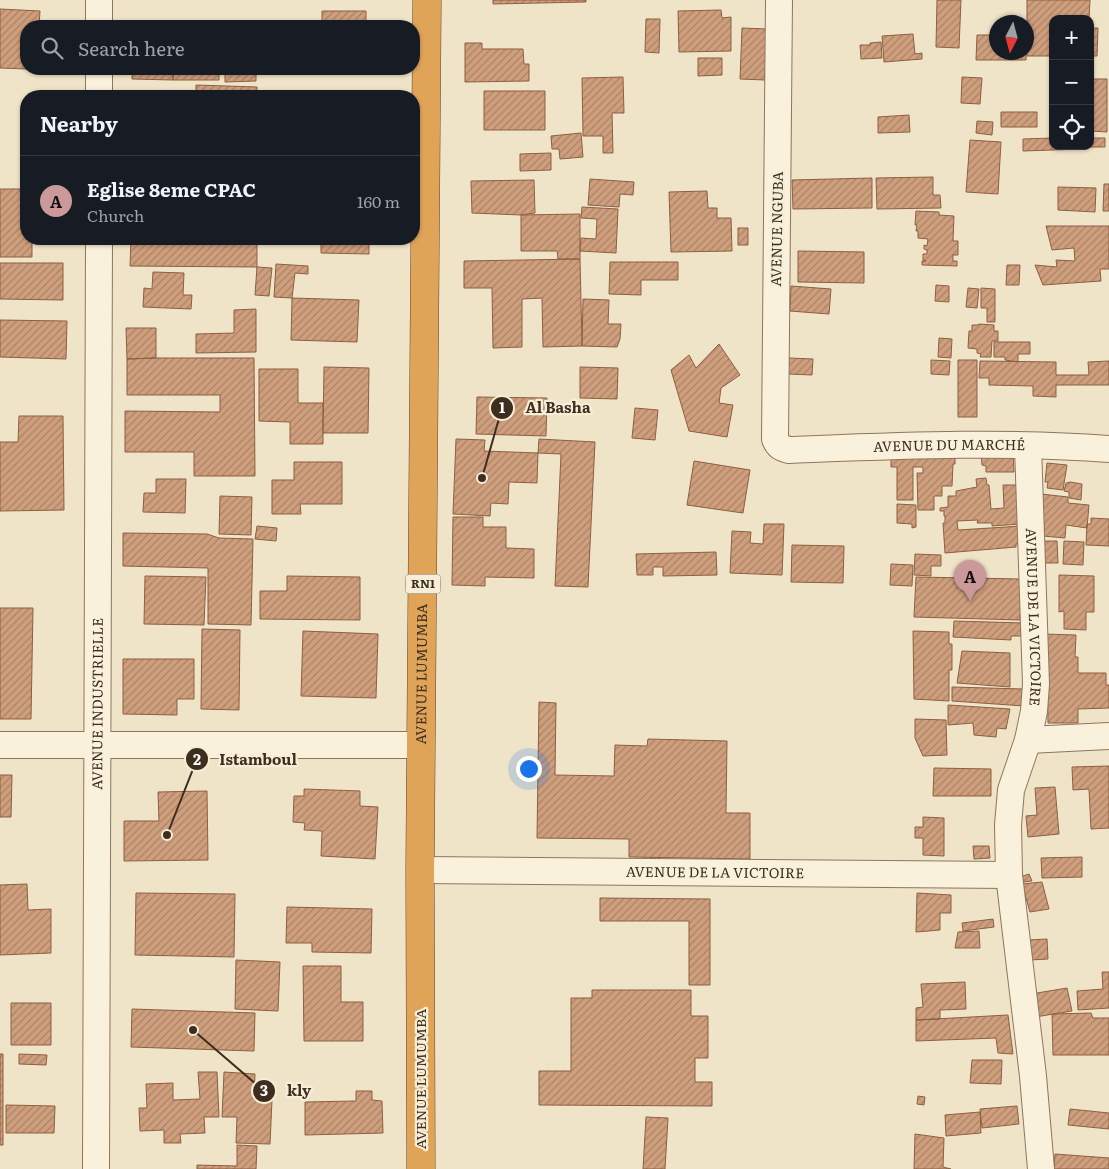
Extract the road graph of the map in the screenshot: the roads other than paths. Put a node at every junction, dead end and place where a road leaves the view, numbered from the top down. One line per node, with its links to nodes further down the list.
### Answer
1 (99, 0): 4 (street)
2 (427, 0): 14 (highway, AVENUE LUMUMBA / RN1)
3 (779, 0): 10 (street, AVENUE NGUBA)
4 (99, 20)
5 (99, 75): 6 (street)
6 (99, 90)
7 (99, 245): 15 (street, AVENUE INDUSTRIELLE)
8 (1028, 446): 9 (street, AVENUE DU MARCHÉ); 10 (street, AVENUE DU MARCHÉ); 12 (street, AVENUE DE LA VICTOIRE)
9 (1109, 449)
10 (789, 450)
11 (1109, 736): 12 (street)
12 (1028, 740): 17 (street, AVENUE DE LA VICTOIRE)
13 (0, 745): 15 (street)
14 (421, 745): 15 (street); 16 (highway, AVENUE LUMUMBA / RN1)
15 (98, 746): 18 (street, AVENUE INDUSTRIELLE)
16 (420, 870): 17 (street, AVENUE DE LA VICTOIRE); 19 (highway, AVENUE LUMUMBA / RN1)
17 (1009, 875): 20 (street, AVENUE DE LA VICTOIRE)
18 (96, 1169)
19 (421, 1169)
20 (1040, 1169)

